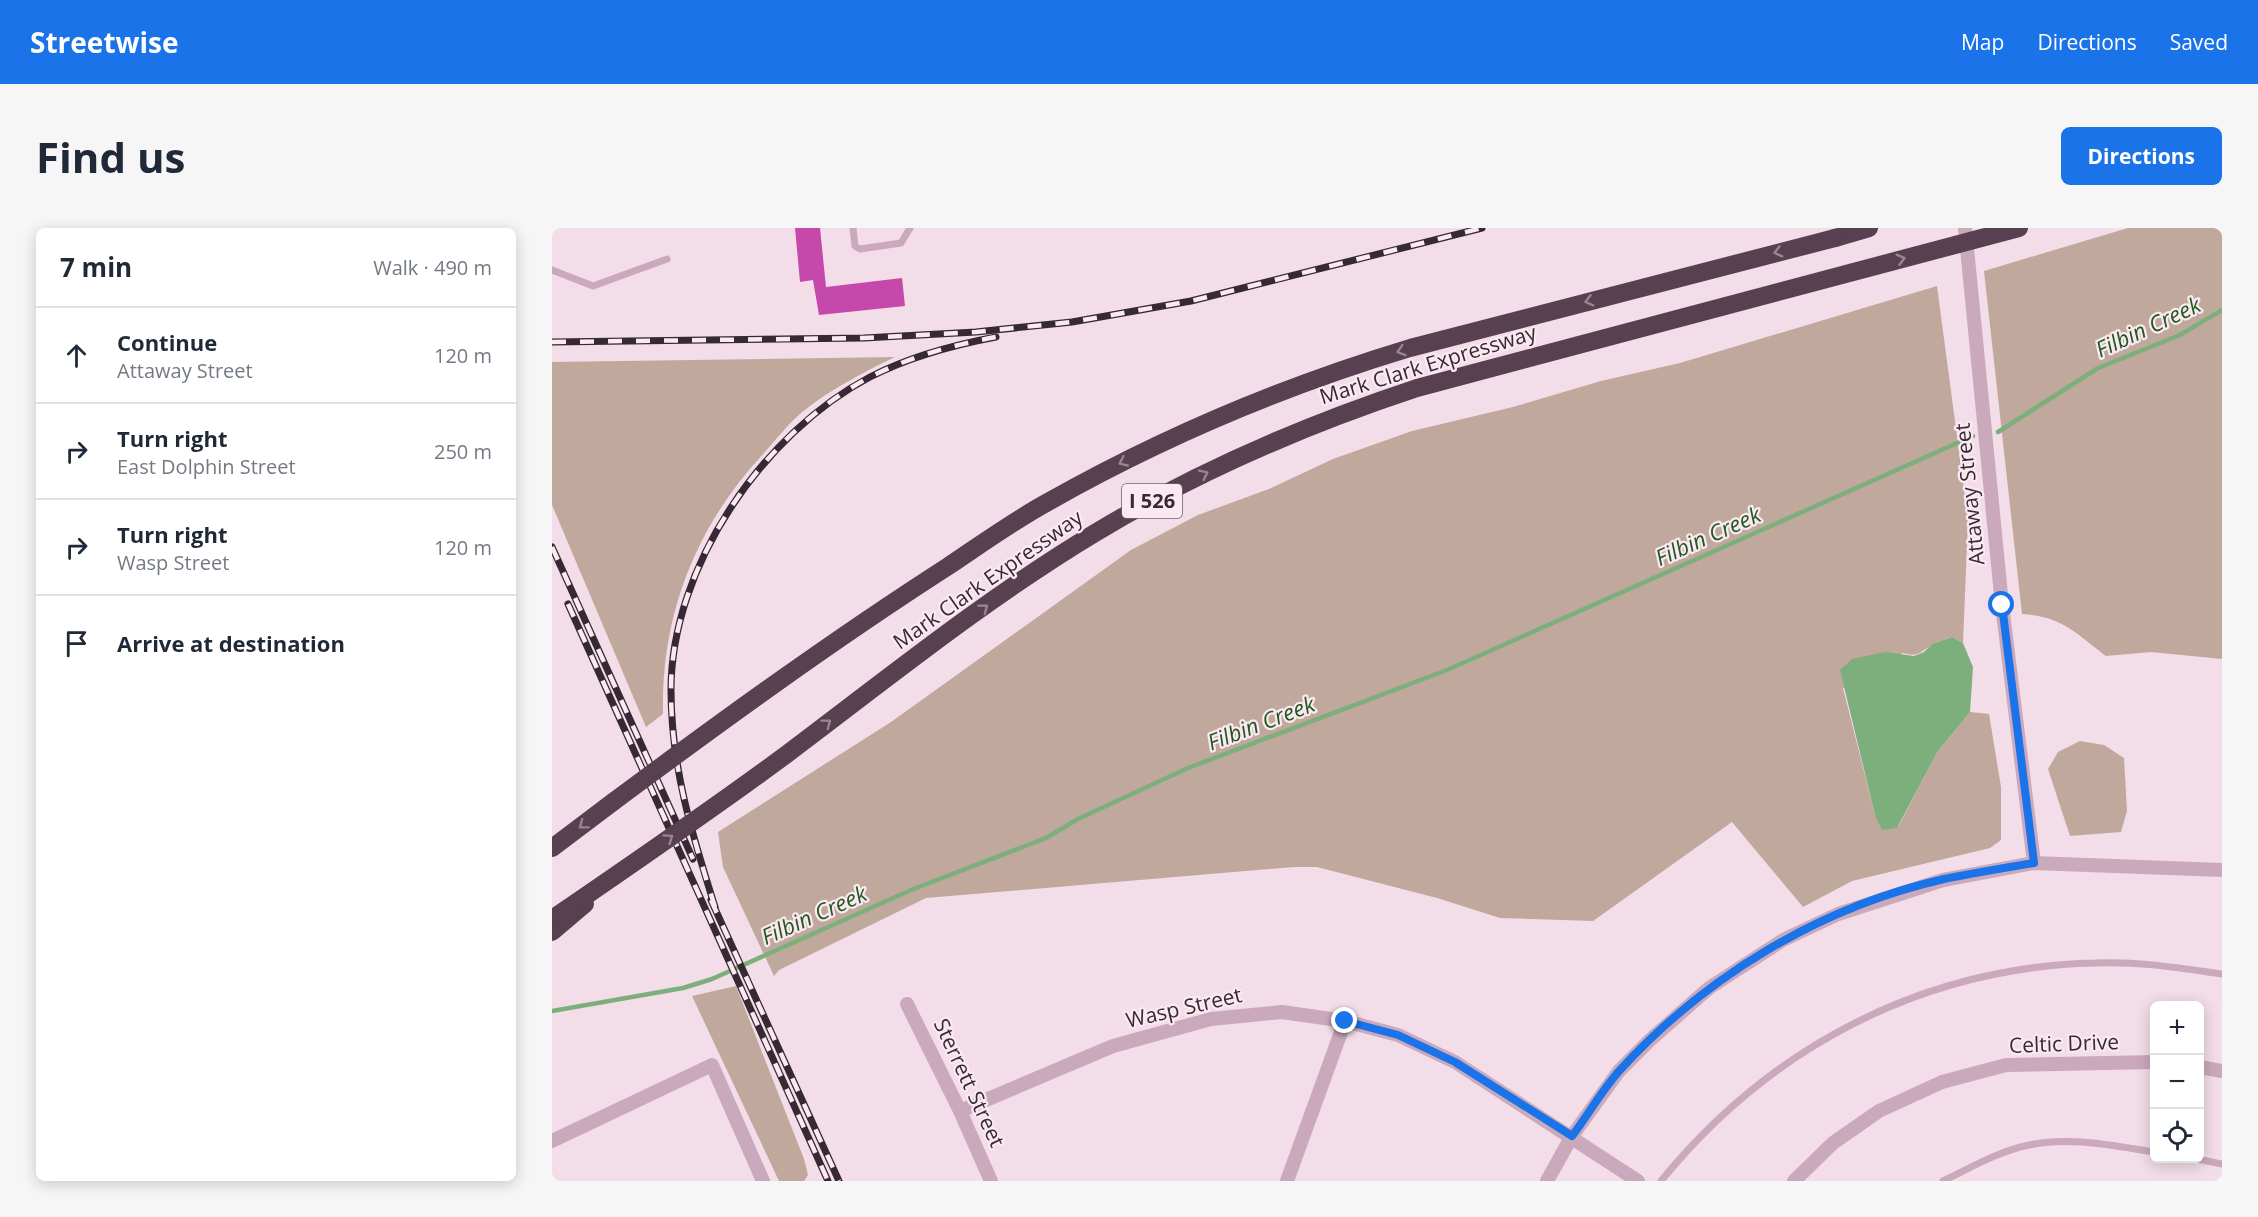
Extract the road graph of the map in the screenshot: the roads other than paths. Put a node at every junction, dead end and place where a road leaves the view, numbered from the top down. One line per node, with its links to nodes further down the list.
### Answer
1 (853, 228): 2 (lane)
2 (910, 228)
3 (1869, 228): 8 (highway, Mark Clark Expressway / I 526, one-way to 8, bridge)
4 (1965, 228): 10 (street, Attaway Street)
5 (2019, 228): 9 (highway, Mark Clark Expressway / I 526, one-way to 5, bridge)
6 (667, 259): 7 (lane)
7 (552, 270)
8 (552, 848)
9 (648, 852): 12 (highway, Mark Clark Expressway / I 526, bridge); 13 (highway, bridge)
10 (2034, 863): 11 (street); 21 (street)
11 (2222, 870)
12 (552, 919)
13 (552, 932)
14 (2222, 974): 31 (lane)
15 (907, 1004): 20 (street, Sterrett Street)
16 (1345, 1021): 20 (street, Wasp Street); 21 (street, Wasp Street); 28 (street)
17 (2150, 1062): 32 (street, Celtic Drive)
18 (2204, 1068): 19 (street)
19 (2222, 1071)
20 (960, 1111): 27 (street, Sterrett Street)
21 (1572, 1136): 29 (street); 30 (street, Wasp Street)
22 (552, 1141): 26 (street)
23 (2150, 1151): 33 (lane)
24 (2204, 1160): 25 (lane)
25 (2222, 1164)
26 (763, 1181)
27 (991, 1181)
28 (1287, 1181)
29 (1546, 1181)
30 (1638, 1181)
31 (1661, 1181)
32 (1794, 1181)
33 (1943, 1181)

